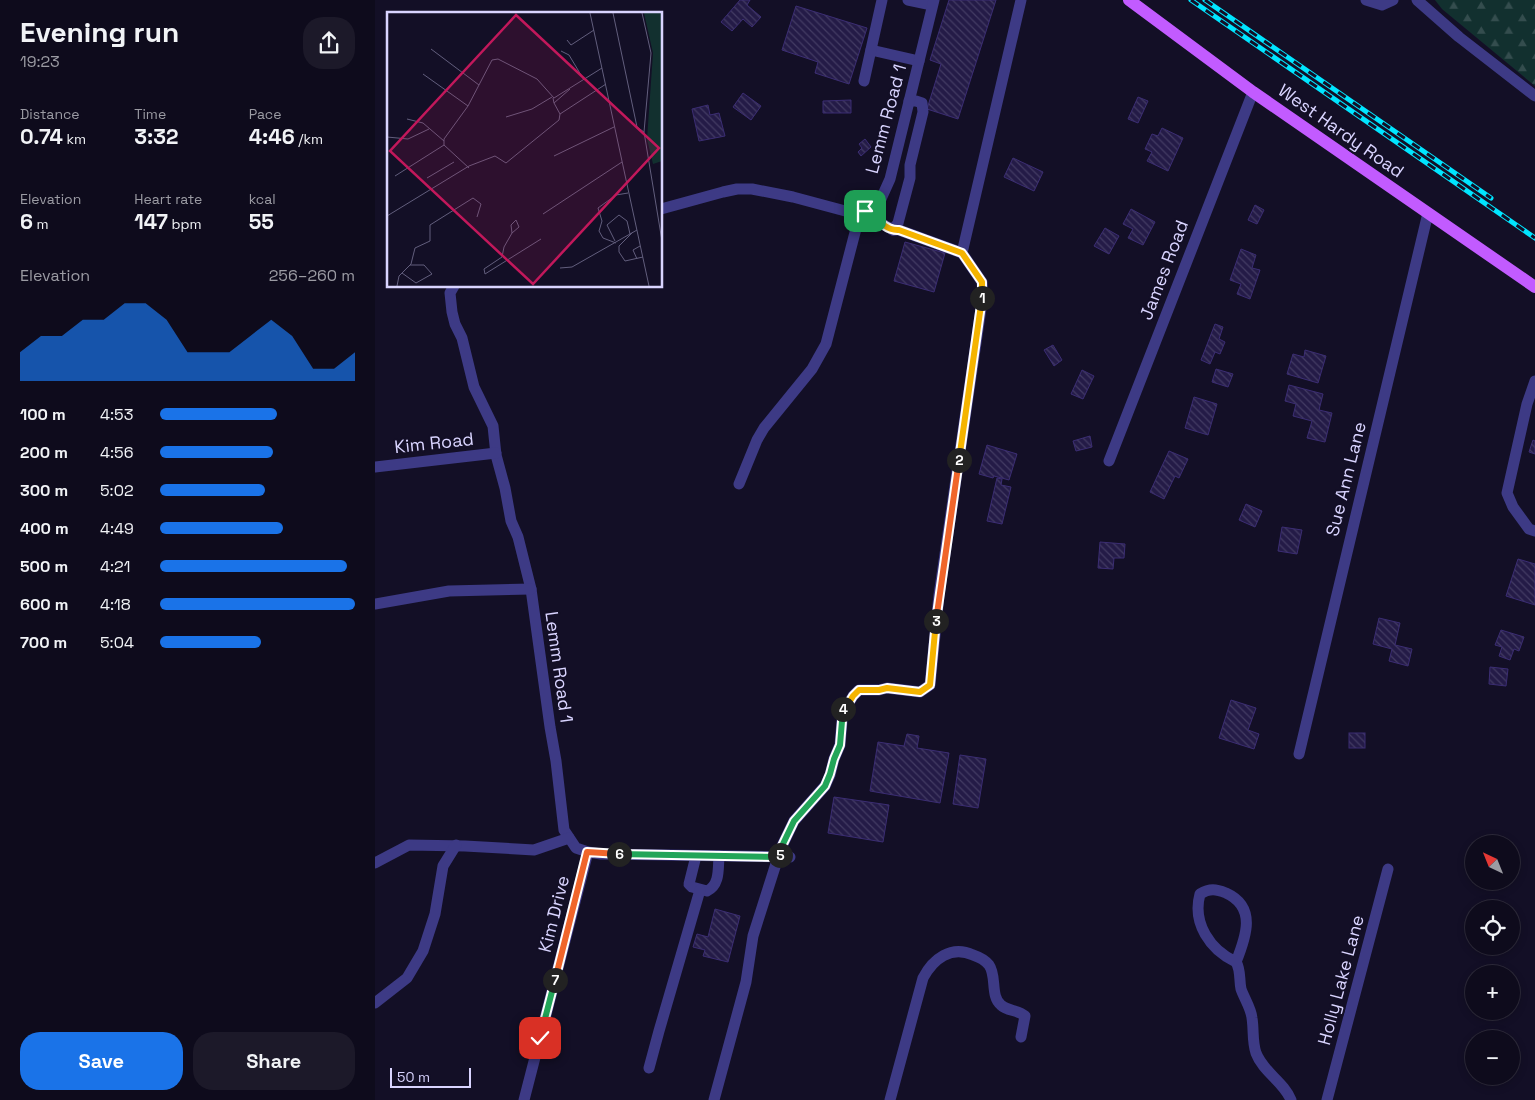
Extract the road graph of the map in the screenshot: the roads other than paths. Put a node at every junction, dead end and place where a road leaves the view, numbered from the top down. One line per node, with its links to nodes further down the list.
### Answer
1 (882, 0): 9 (street)
2 (908, 0): 8 (street)
3 (1021, 0): 19 (street)
4 (1129, 0): 12 (main road, West Hardy Road)
5 (1366, 0): 6 (street)
6 (1393, 0)
7 (1417, 0): 13 (street)
8 (933, 3): 10 (street, Lemm Road 1)
9 (871, 50): 10 (street); 11 (street)
10 (919, 61): 14 (street, Lemm Road 1)
11 (864, 81)
12 (1253, 92): 17 (main road, West Hardy Road); 24 (street, James Road)
13 (1535, 96)
14 (909, 101): 16 (street, Lemm Road 1); 18 (street)
15 (663, 208): 16 (street)
16 (867, 209): 18 (street); 26 (street, Lemm Road 1)
17 (1428, 213): 20 (main road, West Hardy Road); 30 (street, Sue Ann Lane)
18 (893, 230): 19 (street)
19 (962, 253): 36 (street)
20 (1535, 287)
21 (453, 288): 23 (street, Lemm Road 1)
22 (1535, 381): 27 (street)
23 (496, 453): 25 (street, Kim Road); 28 (street, Lemm Road 1)
24 (1109, 462)
25 (375, 467)
26 (739, 484)
27 (1535, 531)
28 (531, 589): 29 (street); 31 (street, Lemm Road 1)
29 (375, 604)
30 (1299, 754)
31 (569, 838): 32 (street); 33 (street)
32 (456, 846): 37 (street); 41 (street)
33 (587, 852): 34 (street); 44 (street, Kim Drive)
34 (696, 856): 35 (street); 39 (street)
35 (719, 856): 36 (street); 39 (street)
36 (785, 857): 45 (street)
37 (375, 863)
38 (1388, 868): 48 (street, Holly Lake Lane)
39 (700, 890): 43 (street)
40 (1236, 962): 40 (street); 47 (street)
41 (375, 1003)
42 (1021, 1037): 46 (street)
43 (649, 1068)
44 (524, 1100)
45 (714, 1100)
46 (890, 1100)
47 (1291, 1100)
48 (1327, 1100)

